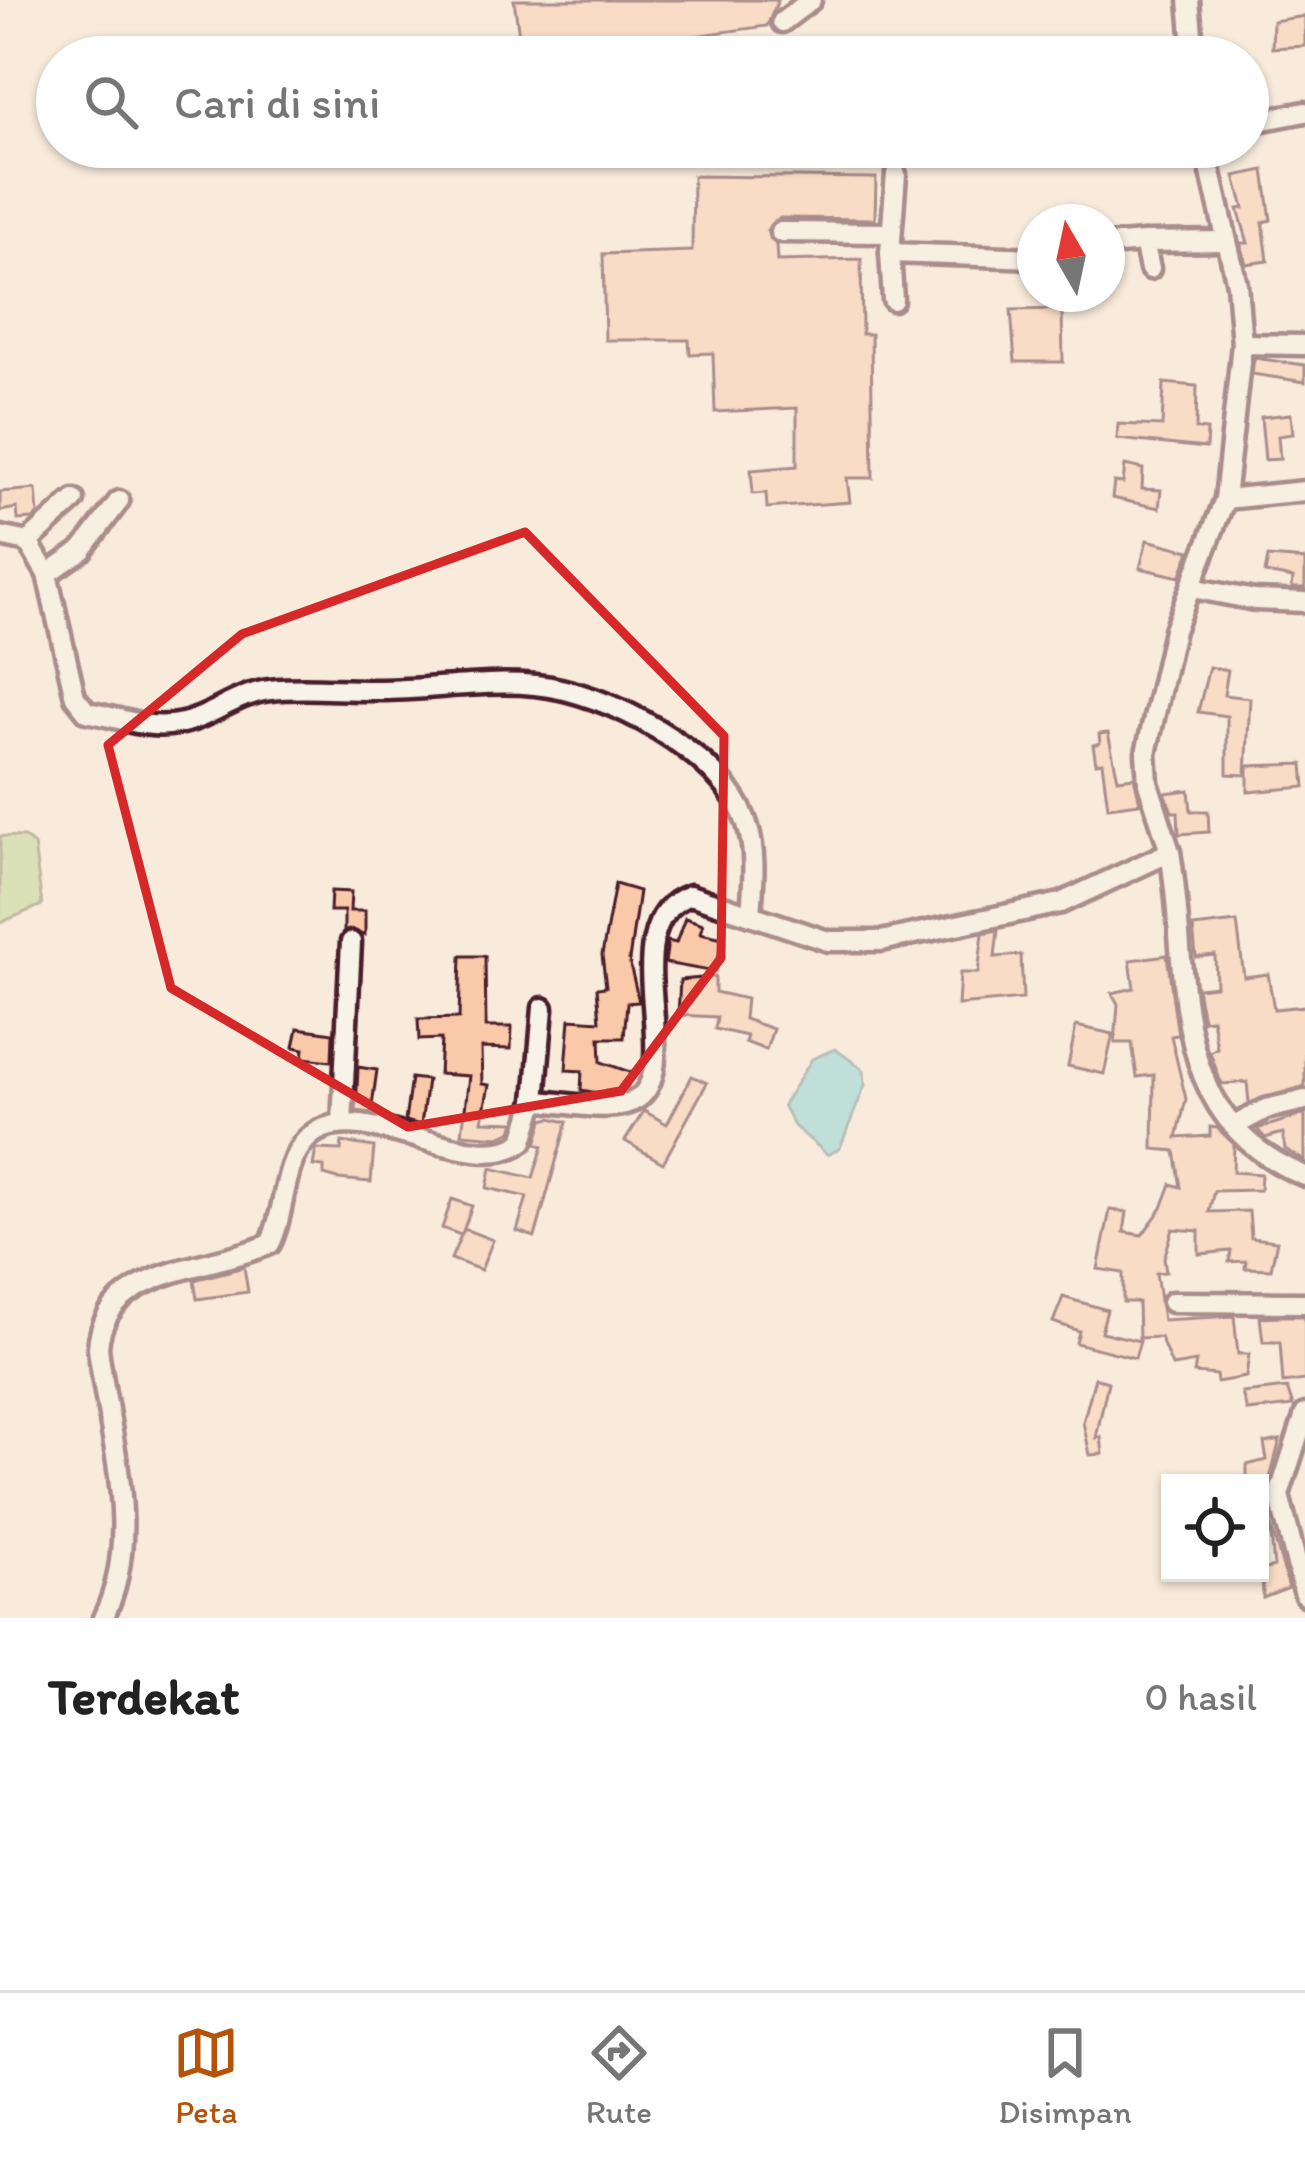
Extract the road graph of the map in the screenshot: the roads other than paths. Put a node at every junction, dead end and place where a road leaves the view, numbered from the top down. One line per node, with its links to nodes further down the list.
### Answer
1 (811, 0): 3 (street)
2 (1189, 0): 4 (street)
3 (782, 22)
4 (1192, 36)
5 (1305, 112): 6 (street)
6 (1269, 119)
7 (1209, 168): 10 (street)
8 (896, 174): 12 (street)
9 (780, 232): 12 (street)
10 (1225, 241): 11 (street); 17 (street)
11 (1144, 242): 13 (street); 15 (street)
12 (889, 243): 14 (street); 16 (street)
13 (1125, 244)
14 (1017, 256)
15 (1150, 269)
16 (892, 300)
17 (1242, 344): 18 (street); 20 (street)
18 (1305, 345)
19 (1305, 491): 20 (street)
20 (1225, 499): 26 (street)
21 (74, 500): 24 (street)
22 (119, 500): 25 (street)
23 (0, 536): 24 (street)
24 (28, 542): 25 (street)
25 (47, 574): 29 (street)
26 (1192, 588): 27 (street); 28 (street)
27 (1305, 602)
28 (1170, 851): 29 (street); 35 (street)
29 (751, 915): 33 (street)
30 (351, 942): 34 (street)
31 (543, 1008): 33 (street)
32 (1305, 1100): 35 (street)
33 (535, 1101): 34 (street)
34 (342, 1124): 41 (street)
35 (1234, 1126): 36 (street)
36 (1305, 1176)
37 (1172, 1302): 38 (street)
38 (1305, 1303)
39 (1305, 1414): 40 (street)
40 (1305, 1595)
41 (104, 1618)

